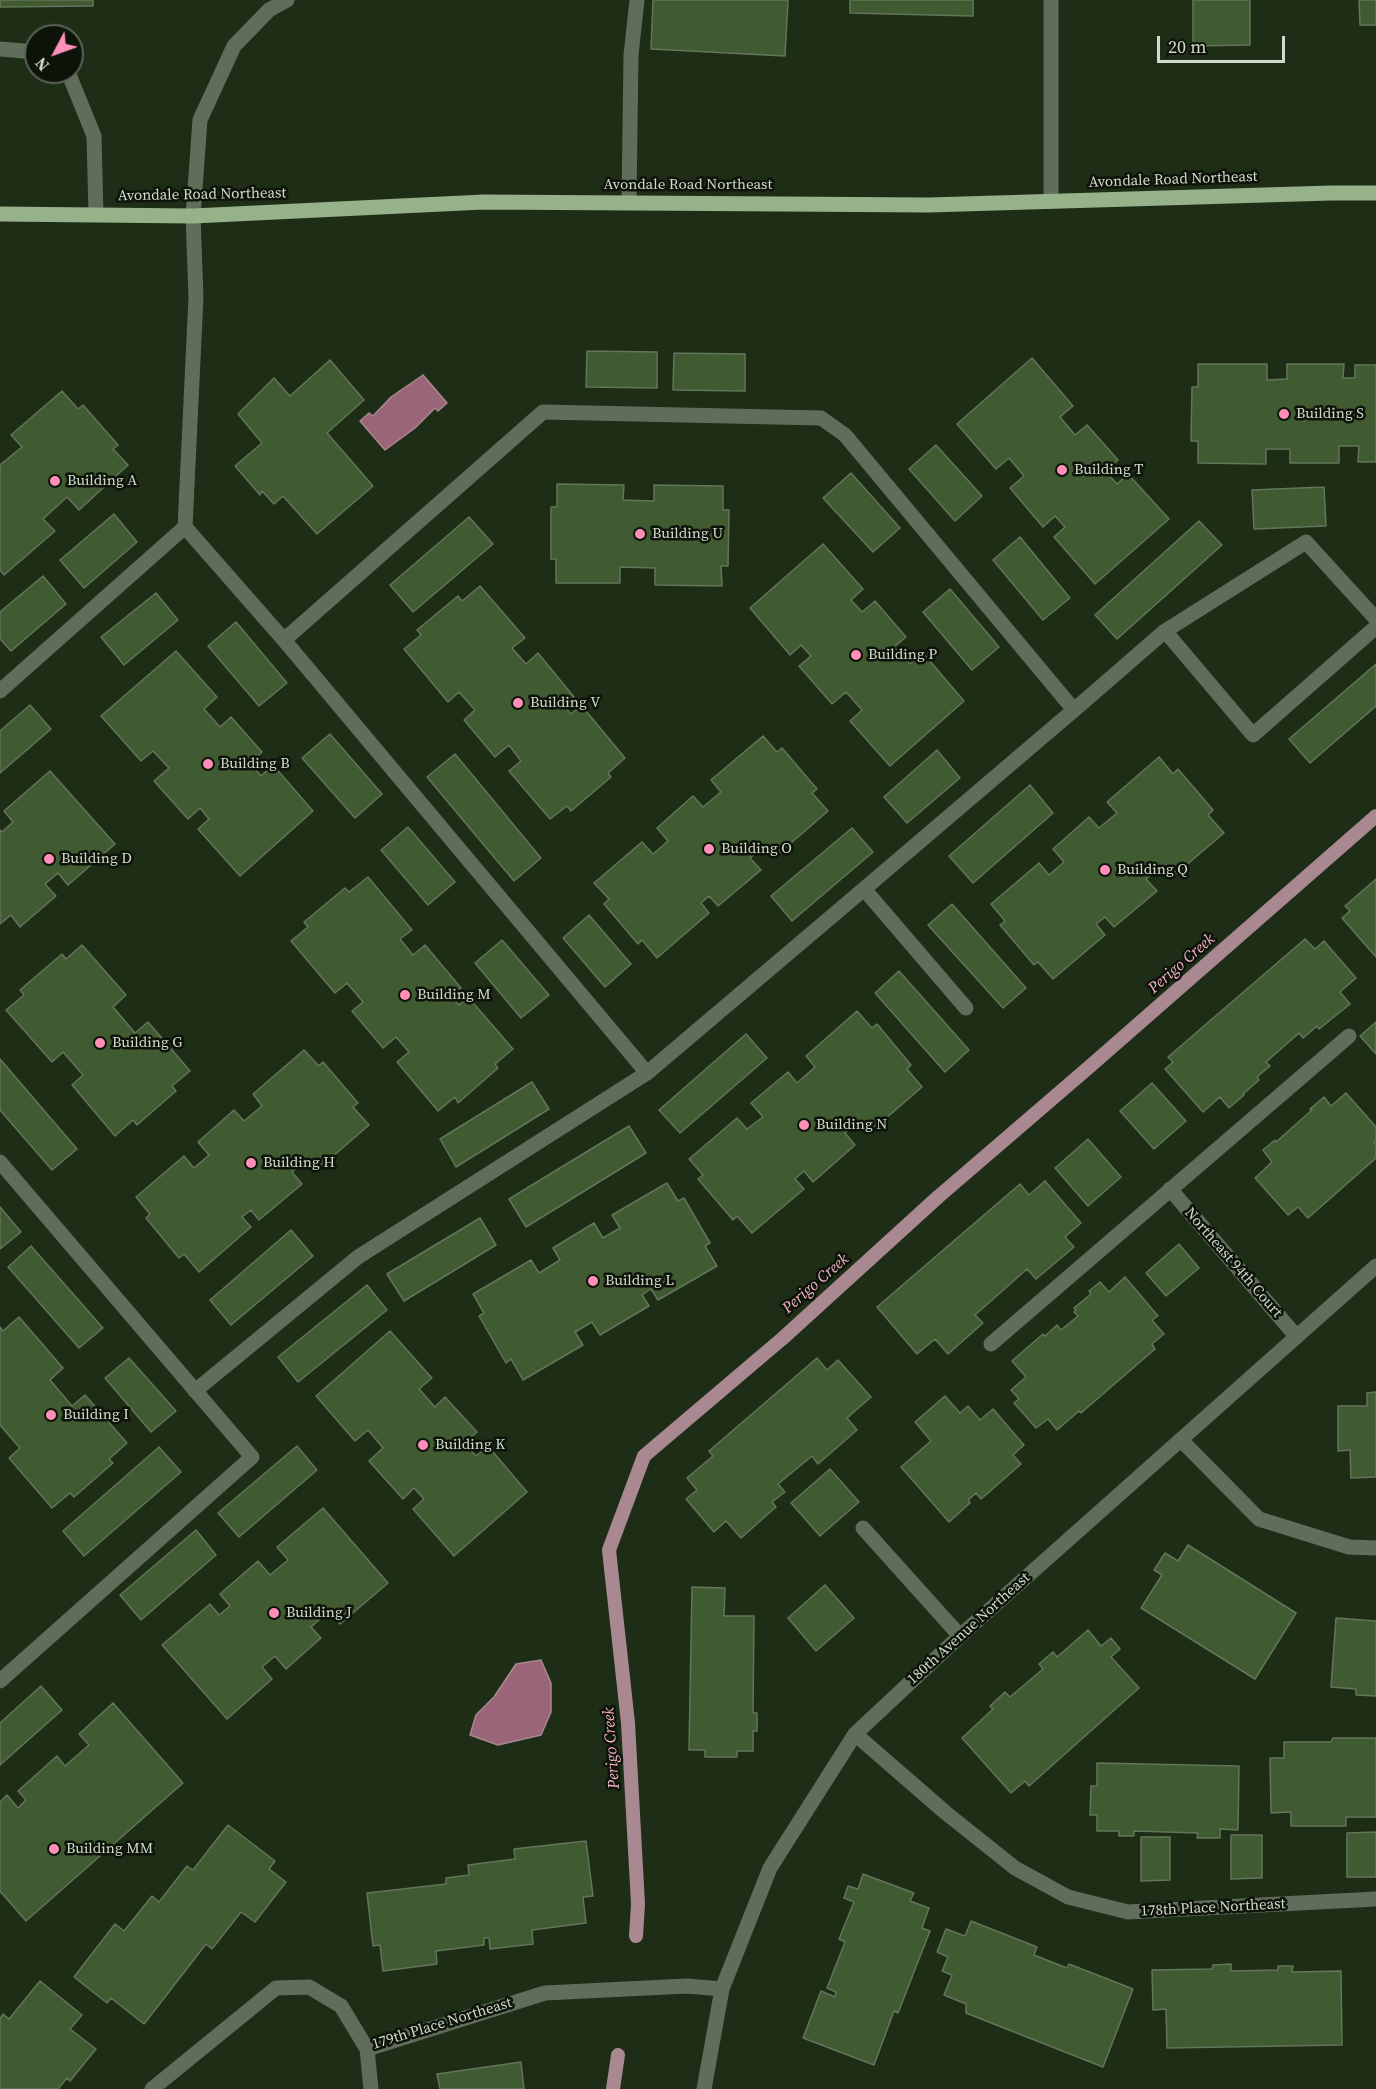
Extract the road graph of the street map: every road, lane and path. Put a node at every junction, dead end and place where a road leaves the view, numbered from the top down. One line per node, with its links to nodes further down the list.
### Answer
1 (287, 0): 12 (street)
2 (637, 0): 9 (street)
3 (1051, 0): 8 (street)
4 (0, 49): 5 (street)
5 (24, 51)
6 (73, 84): 11 (street)
7 (1376, 194): 8 (main road, Avondale Road Northeast)
8 (1051, 201): 9 (main road, Avondale Road Northeast)
9 (629, 203): 12 (main road, Avondale Road Northeast)
10 (0, 214): 11 (main road, Avondale Road Northeast)
11 (96, 214): 12 (main road, Avondale Road Northeast)
12 (193, 216): 13 (street)
13 (185, 527): 17 (street); 18 (street)
14 (1376, 619): 16 (street)
15 (1376, 627): 16 (street)
16 (1165, 631): 19 (street)
17 (284, 640): 19 (street); 23 (street)
18 (0, 691)
19 (1074, 710): 20 (street)
20 (864, 889): 21 (street); 23 (street)
21 (966, 1008)
22 (1349, 1036): 25 (street)
23 (647, 1073): 29 (street)
24 (0, 1162): 29 (street)
25 (1170, 1189): 27 (street, Northeast 94th Court); 28 (street)
26 (1376, 1266): 27 (street, 180th Avenue Northeast)
27 (1296, 1336): 30 (street, 180th Avenue Northeast)
28 (991, 1344)
29 (195, 1391): 34 (street)
30 (1181, 1440): 32 (street); 33 (street, 180th Avenue Northeast)
31 (863, 1528): 33 (street)
32 (1376, 1548)
33 (960, 1636): 35 (street, 180th Avenue Northeast)
34 (0, 1681)
35 (855, 1734): 36 (street, 178th Place Northeast); 37 (street, 180th Avenue Northeast)
36 (1376, 1899)
37 (722, 1989): 38 (street, 179th Place Northeast); 41 (street, 180th Avenue Northeast)
38 (367, 2049): 39 (street, 179th Place Northeast); 40 (street)
39 (152, 2089)
40 (371, 2089)
41 (704, 2089)

